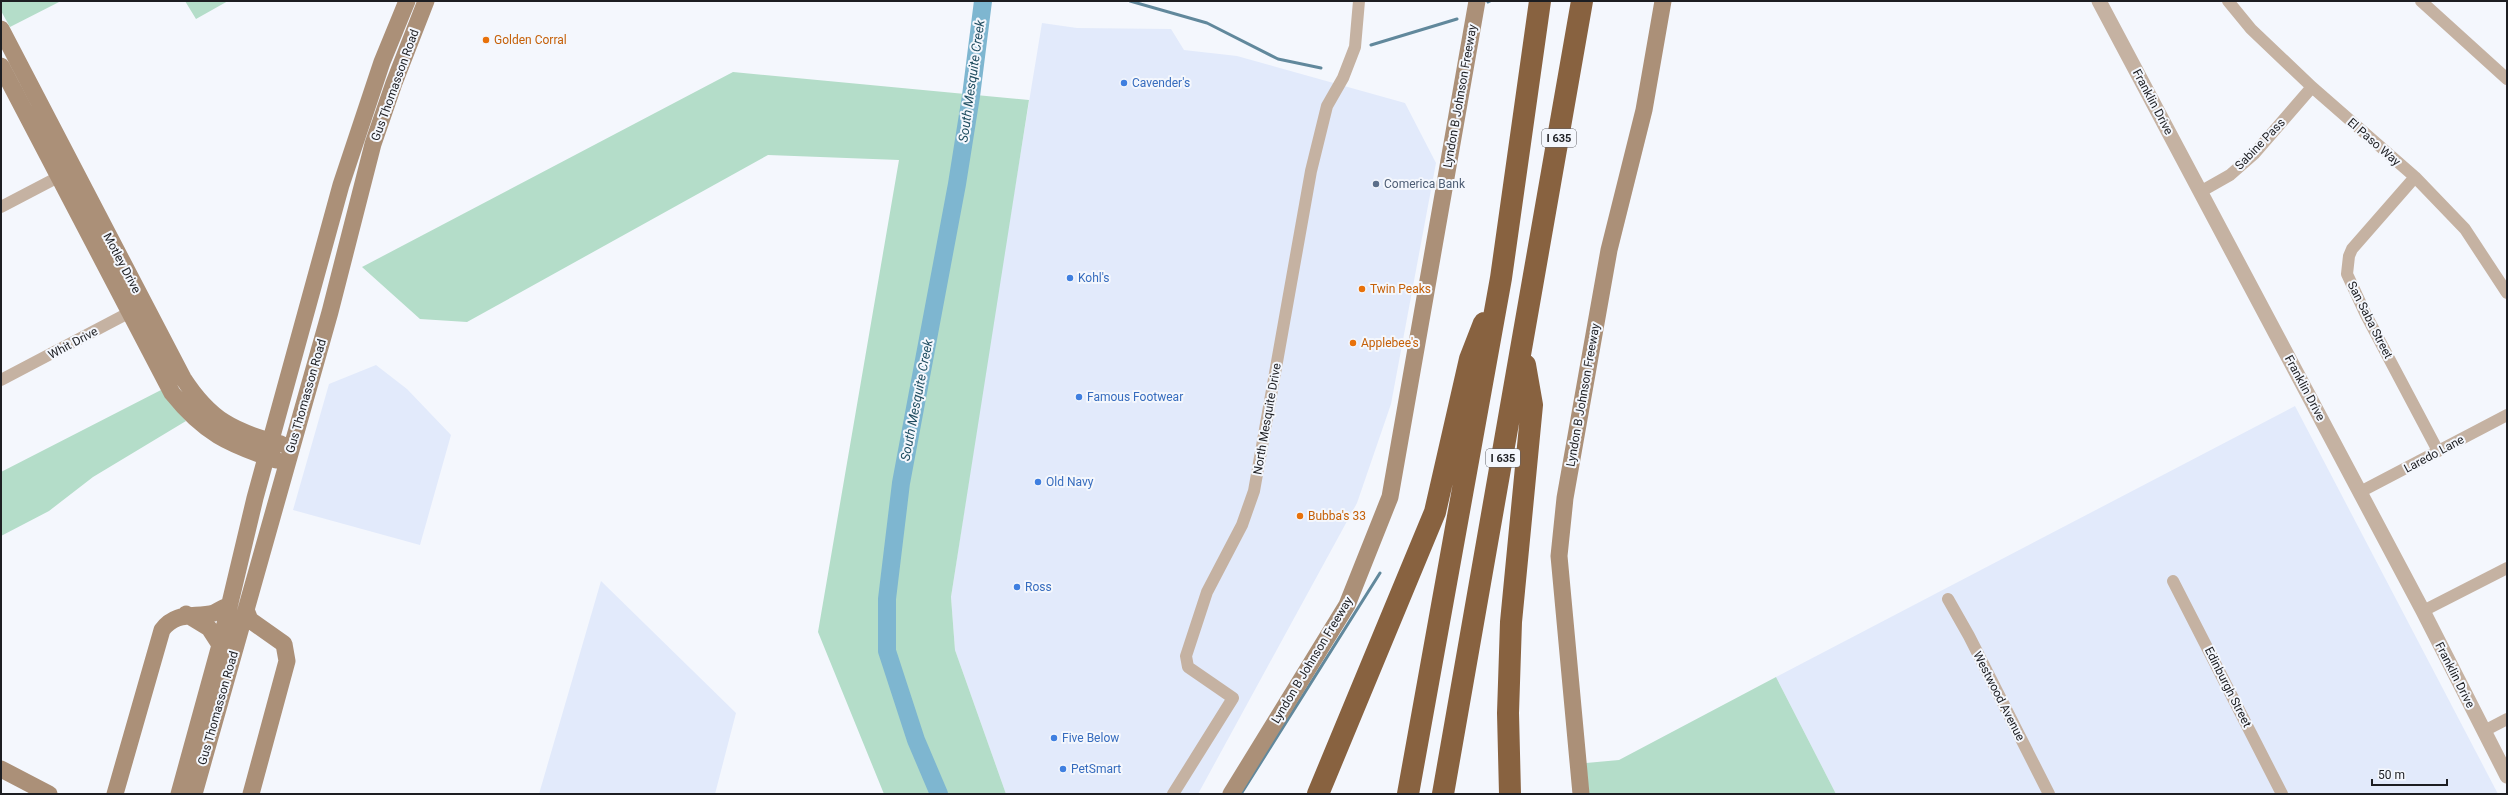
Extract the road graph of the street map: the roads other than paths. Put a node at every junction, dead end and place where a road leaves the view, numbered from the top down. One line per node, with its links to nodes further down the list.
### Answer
1 (1359, 1): 56 (street, North Mesquite Drive)
2 (1477, 1): 57 (main road, Lyndon B Johnson Freeway)
3 (1540, 1): 21 (highway, I 635)
4 (1582, 1): 25 (highway, I 635)
5 (1663, 1): 64 (main road, Lyndon B Johnson Freeway)
6 (2099, 1): 19 (street, Franklin Drive)
7 (2228, 1): 14 (street, El Paso Way)
8 (2421, 1): 13 (street)
9 (406, 4): 10 (main road); 15 (main road, Gus Thomasson Road)
10 (423, 6): 16 (main road, Gus Thomasson Road)
11 (1, 31): 17 (main road, Motley Drive)
12 (1, 66): 17 (main road, Motley Drive)
13 (2507, 79)
14 (2312, 87): 18 (street, El Paso Way); 19 (street, Sabine Pass)
15 (355, 138): 16 (main road); 30 (main road, Gus Thomasson Road)
16 (374, 144): 29 (main road, Gus Thomasson Road)
17 (66, 173): 20 (street); 23 (main road, Motley Drive); 24 (main road, Motley Drive)
18 (2414, 177): 22 (street, El Paso Way); 31 (street, San Saba Street)
19 (2200, 192): 33 (street, Franklin Drive)
20 (1, 207)
21 (1501, 278): 48 (highway, I 635); 58 (highway)
22 (2507, 293)
23 (144, 305): 24 (street, Whit Drive); 28 (main road, Motley Drive)
24 (129, 313): 26 (street, Whit Drive); 28 (main road, Motley Drive)
25 (1522, 346): 44 (highway, I 635); 63 (highway)
26 (1, 380)
27 (2507, 415): 31 (street, Laredo Lane)
28 (213, 425): 30 (main road, Motley Drive)
29 (291, 446): 30 (main road, Motley Drive); 32 (main road, Gus Thomasson Road)
30 (269, 449): 32 (main road, Motley Drive); 34 (main road, Gus Thomasson Road)
31 (2438, 451): 33 (street, Laredo Lane)
32 (286, 463): 36 (main road, Gus Thomasson Road)
33 (2360, 492): 41 (street, Franklin Drive)
34 (238, 568): 36 (main road); 39 (main road, Gus Thomasson Road)
35 (2507, 568): 41 (street)
36 (255, 573): 40 (main road, Gus Thomasson Road)
37 (2174, 581): 66 (street, Edinburgh Street)
38 (1948, 599): 65 (street, Westwood Avenue)
39 (228, 606): 42 (main road); 45 (main road, Gus Thomasson Road)
40 (246, 610): 43 (main road); 45 (main road, Gus Thomasson Road)
41 (2423, 611): 47 (street, Franklin Drive)
42 (186, 614): 45 (main road); 52 (main road)
43 (277, 637): 45 (main road); 55 (main road)
44 (1470, 641): 61 (highway, I 635); 62 (highway)
45 (228, 646): 53 (main road, Gus Thomasson Road); 54 (main road, Gus Thomasson Road)
46 (2507, 719): 47 (street)
47 (2484, 731): 50 (street, Franklin Drive)
48 (1418, 740): 59 (highway); 60 (highway, I 635)
49 (1, 769): 51 (main road)
50 (2507, 776)
51 (49, 794)
52 (115, 794)
53 (179, 794)
54 (194, 794)
55 (251, 794)
56 (1173, 794)
57 (1231, 794)
58 (1318, 794)
59 (1398, 794)
60 (1408, 794)
61 (1443, 794)
62 (1456, 794)
63 (1510, 794)
64 (1581, 794)
65 (2049, 794)
66 (2282, 794)

